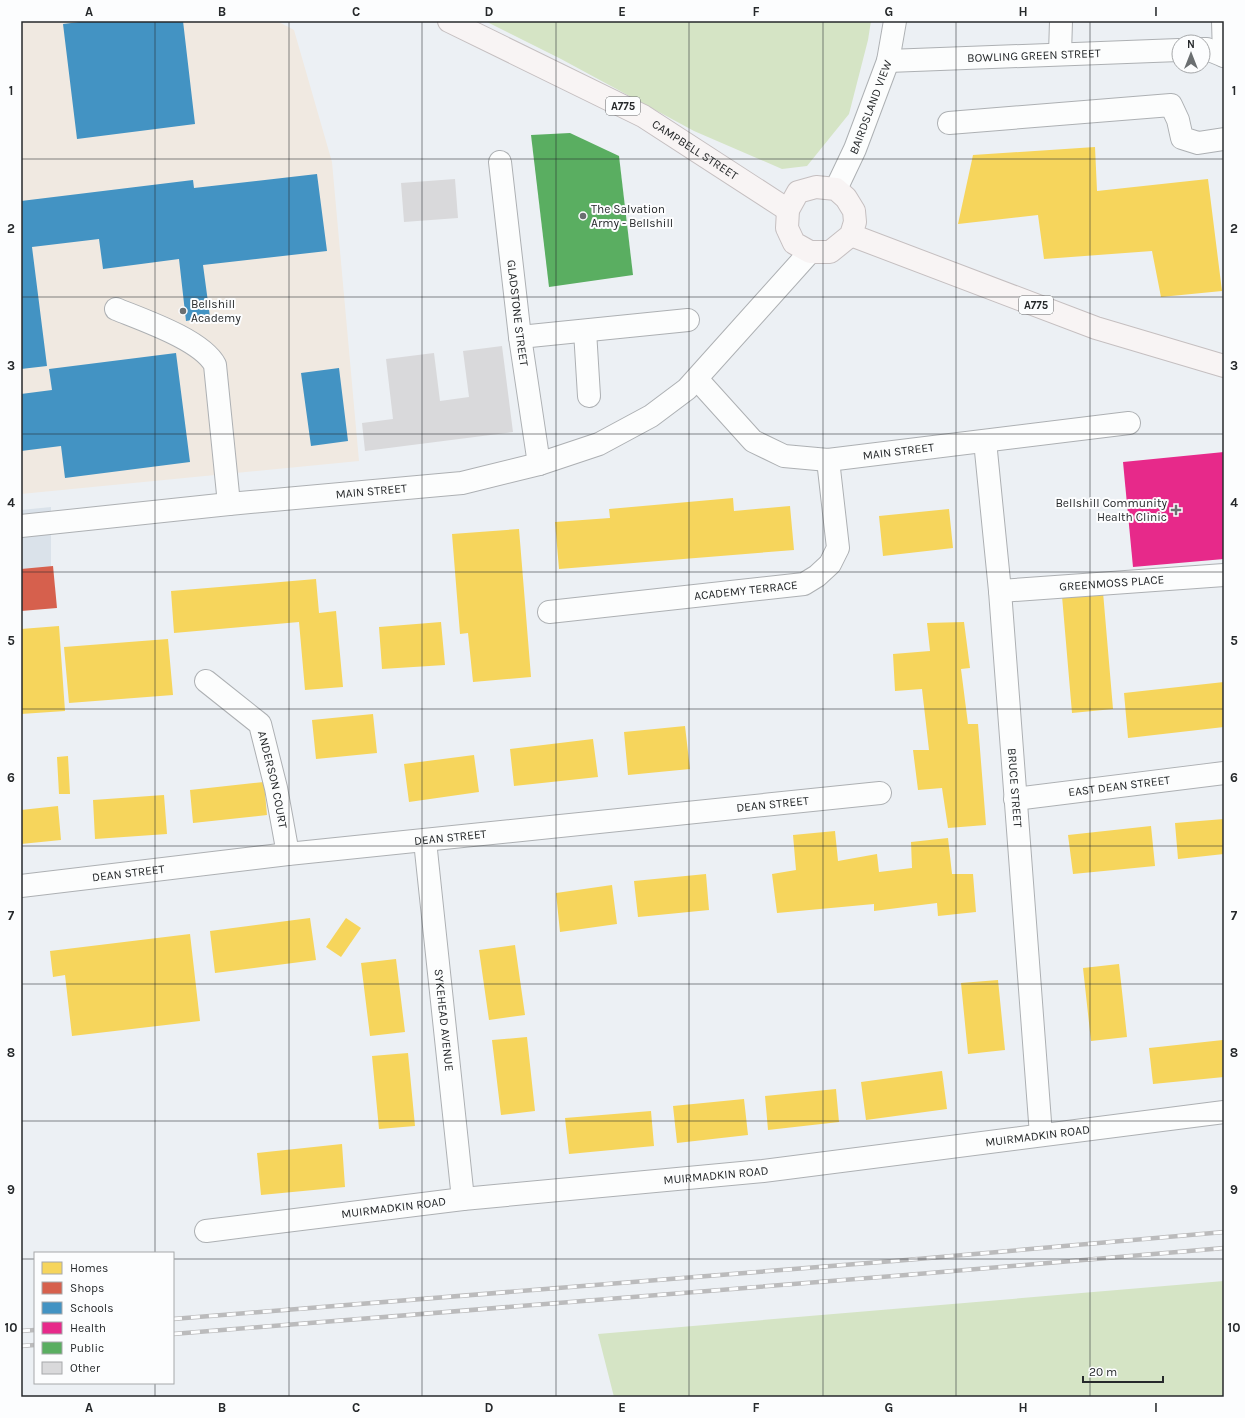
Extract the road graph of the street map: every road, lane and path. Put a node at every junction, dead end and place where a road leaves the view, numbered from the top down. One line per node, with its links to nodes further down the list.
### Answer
1 (449, 21): 14 (main road, CAMPBELL STREET / A775)
2 (895, 21): 9 (street, BAIRDSLAND VIEW)
3 (1061, 21): 7 (street)
4 (1223, 21): 8 (street)
5 (1171, 50): 7 (street, BOWLING GREEN STREET)
6 (1211, 51): 8 (street)
7 (1060, 54): 9 (street, BOWLING GREEN STREET)
8 (1224, 56)
9 (888, 61): 13 (street, BAIRDSLAND VIEW)
10 (949, 123): 11 (street)
11 (1224, 139)
12 (500, 162): 20 (street, GLADSTONE STREET)
13 (836, 189): 14 (main road); 15 (main road)
14 (788, 210): 16 (main road)
15 (850, 235): 16 (main road); 21 (main road, A775)
16 (810, 252): 22 (street, MAIN STREET)
17 (116, 309): 28 (street)
18 (688, 320): 19 (street)
19 (585, 331): 20 (street); 23 (street)
20 (520, 337): 27 (street, GLADSTONE STREET)
21 (1224, 366)
22 (697, 379): 26 (street, MAIN STREET); 27 (street, MAIN STREET)
23 (589, 396)
24 (1129, 423): 25 (street, MAIN STREET)
25 (985, 440): 26 (street, MAIN STREET); 31 (street, BRUCE STREET)
26 (828, 460): 32 (street, ACADEMY TERRACE)
27 (539, 464): 28 (street, MAIN STREET)
28 (229, 504): 29 (street, MAIN STREET)
29 (21, 526)
30 (1224, 575): 31 (street, GREENMOSS PLACE)
31 (1000, 592): 36 (street, BRUCE STREET)
32 (549, 612)
33 (206, 681): 38 (street, ANDERSON COURT)
34 (1224, 774): 36 (street, EAST DEAN STREET)
35 (880, 793): 37 (street, DEAN STREET)
36 (1015, 799): 41 (street, BRUCE STREET)
37 (425, 841): 38 (street, DEAN STREET); 42 (street, SYKEHEAD AVENUE)
38 (288, 854): 39 (street, DEAN STREET)
39 (21, 886)
40 (1224, 1112): 41 (street, MUIRMADKIN ROAD)
41 (1041, 1135): 42 (street, MUIRMADKIN ROAD)
42 (463, 1199): 43 (street, MUIRMADKIN ROAD)
43 (206, 1231)

